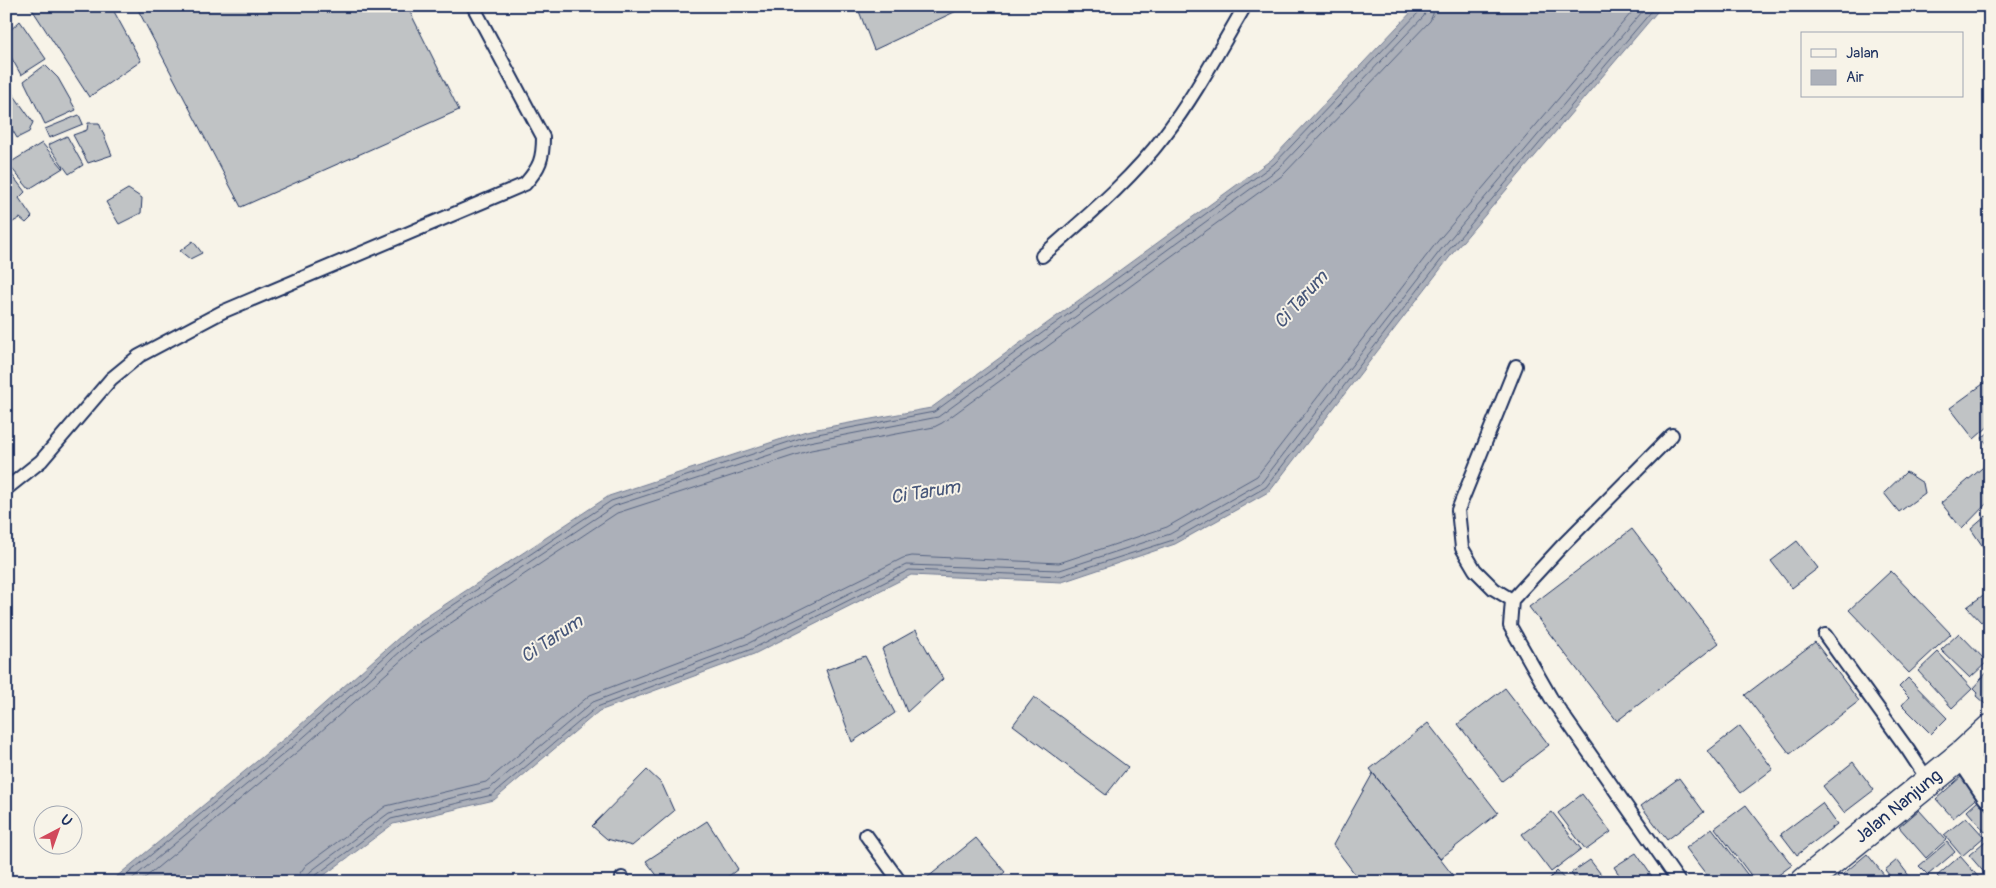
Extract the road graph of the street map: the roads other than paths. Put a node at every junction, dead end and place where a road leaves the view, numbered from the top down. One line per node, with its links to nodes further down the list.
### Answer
1 (473, 6): 6 (lane)
2 (1245, 6): 3 (lane)
3 (1042, 256)
4 (1516, 366): 7 (lane)
5 (1672, 435): 7 (lane)
6 (6, 489)
7 (1512, 600): 15 (lane)
8 (1824, 635): 11 (lane)
9 (1990, 729): 10 (main road, Jalan Nanjung)
10 (1963, 754): 11 (main road, Jalan Nanjung); 12 (street)
11 (1929, 782): 16 (main road, Jalan Nanjung)
12 (1990, 794)
13 (866, 835): 14 (lane)
14 (900, 882)
15 (1679, 882)
16 (1805, 882)

